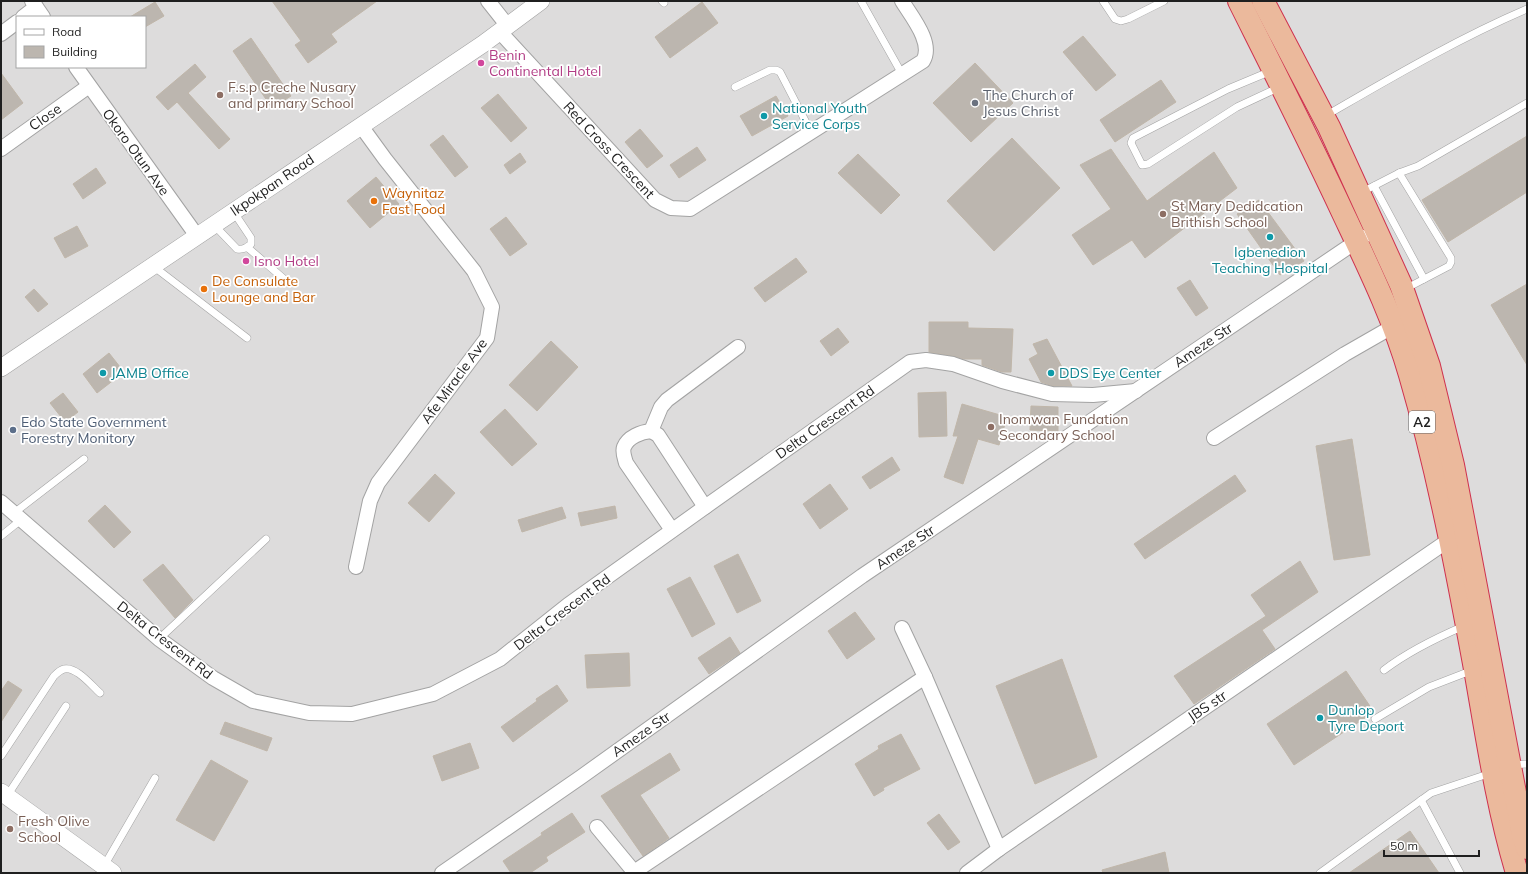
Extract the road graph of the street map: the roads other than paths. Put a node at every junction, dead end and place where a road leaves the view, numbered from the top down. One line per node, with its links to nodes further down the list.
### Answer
1 (488, 1): 13 (street, Red Cross Crescent)
2 (541, 1): 13 (street, Ikpokpan Road)
3 (861, 1): 16 (lane)
4 (902, 1): 16 (street, Red Cross Crescent)
5 (1103, 1): 6 (lane)
6 (1164, 1)
7 (1239, 1): 17 (highway, A2)
8 (1263, 1): 21 (highway, A2)
9 (37, 8): 11 (street)
10 (1527, 9): 21 (lane)
11 (25, 16)
12 (16, 23): 14 (street)
13 (504, 29): 22 (street, Ikpokpan Road); 23 (street, Red Cross Crescent)
14 (1, 34)
15 (77, 68): 18 (street, Okoro Otun Ave)
16 (902, 74): 23 (street, Red Cross Crescent)
17 (1278, 78): 17 (lane); 31 (highway, A2)
18 (89, 86): 24 (street, Close); 30 (street, Okoro Otun Ave)
19 (735, 87): 23 (lane)
20 (1527, 103): 25 (lane)
21 (1323, 117): 26 (highway, A2)
22 (361, 126): 27 (street, Ikpokpan Road); 52 (street, Afe Miracle Ave)
23 (811, 132)
24 (1, 148)
25 (1399, 173): 26 (lane); 35 (lane)
26 (1366, 190): 29 (highway, A2); 35 (lane)
27 (233, 211): 28 (street, Ikpokpan Road); 32 (lane)
28 (214, 225): 30 (street, Ikpokpan Road); 32 (lane)
29 (1376, 230): 31 (street, Ameze Str); 36 (highway, A2)
30 (196, 236): 33 (street, Ikpokpan Road)
31 (1356, 240): 37 (highway, A2); 41 (street, Ameze Str)
32 (247, 247): 34 (lane)
33 (153, 266): 38 (lane); 40 (street, Ikpokpan Road)
34 (284, 279)
35 (1424, 279): 36 (lane)
36 (1403, 290): 37 (highway, A2)
37 (1403, 321): 43 (street); 51 (highway, A2); 63 (highway, A2)
38 (247, 338)
39 (738, 347): 42 (street)
40 (1, 368)
41 (1136, 391): 46 (street, Delta Crescent Rd); 71 (street, Ameze Str)
42 (654, 433): 46 (street); 48 (street)
43 (1214, 438)
44 (84, 459): 47 (lane)
45 (1, 502): 47 (street, Delta Crescent Rd)
46 (705, 506): 48 (street, Delta Crescent Rd)
47 (18, 516): 49 (lane); 55 (street, Delta Crescent Rd)
48 (672, 530): 55 (street, Delta Crescent Rd)
49 (1, 536)
50 (266, 539): 55 (lane)
51 (1449, 540): 53 (highway, A2); 69 (street, JBS str)
52 (356, 567)
53 (1467, 624): 56 (highway, A2); 57 (lane)
54 (902, 628): 58 (street)
55 (159, 639)
56 (1475, 669): 61 (lane); 63 (highway, A2)
57 (1384, 670)
58 (926, 677): 69 (street); 72 (street)
59 (100, 693): 62 (lane)
60 (66, 706): 65 (lane)
61 (1375, 719)
62 (1, 756)
63 (1510, 767): 66 (lane); 68 (highway, A2); 76 (highway, A2)
64 (155, 778): 70 (lane)
65 (4, 794): 70 (street)
66 (1421, 800): 74 (lane); 75 (lane)
67 (597, 827): 72 (street)
68 (1527, 848)
69 (999, 849): 73 (street, JBS str)
70 (108, 869)
71 (442, 873)
72 (635, 873)
73 (967, 873)
74 (1320, 873)
75 (1460, 873)
76 (1517, 873)

